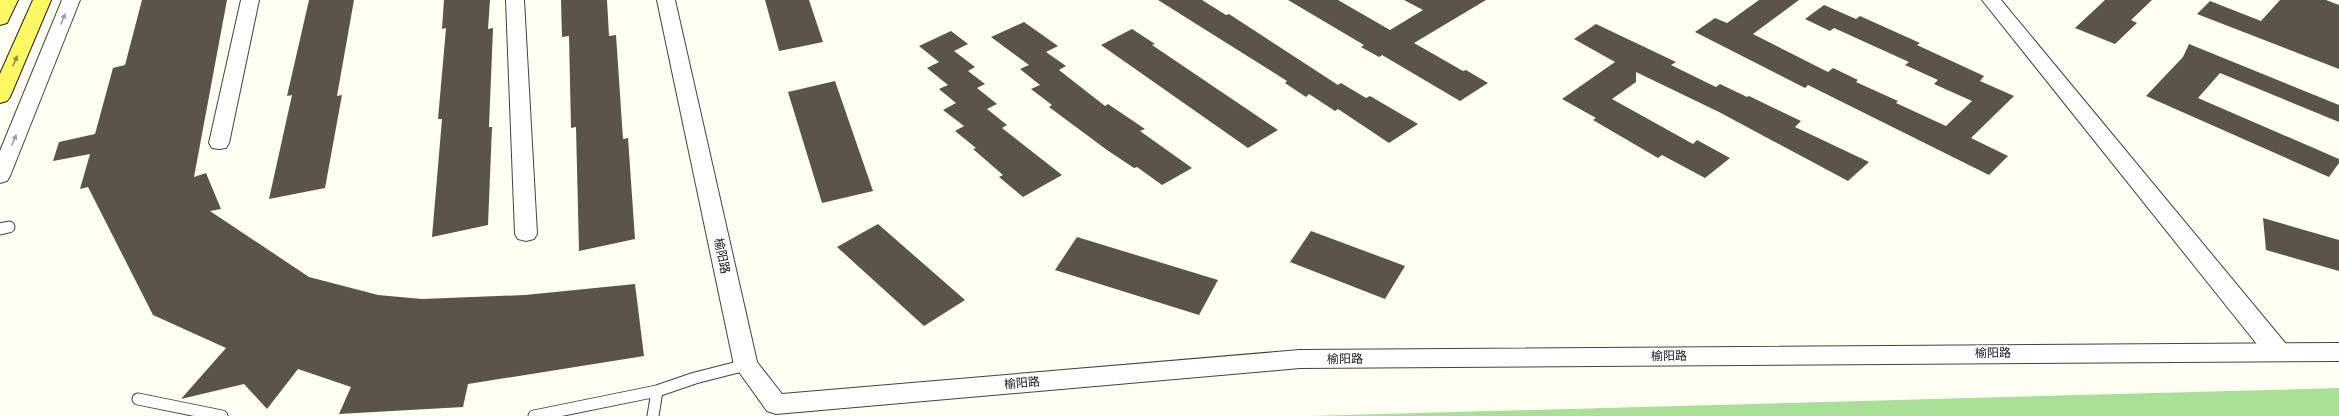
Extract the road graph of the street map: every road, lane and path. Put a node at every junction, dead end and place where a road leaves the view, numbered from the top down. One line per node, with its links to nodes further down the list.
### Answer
1 (9, 0): 8 (main road)
2 (42, 0): 9 (main road, one-way to 2)
3 (71, 0): 11 (street, one-way to 3)
4 (250, 0): 10 (street)
5 (515, 0): 12 (street)
6 (666, 0): 15 (street, 榆阳路)
7 (1990, 0): 13 (street)
8 (0, 19)
9 (0, 97)
10 (220, 143)
11 (0, 176)
12 (526, 234)
13 (2277, 351): 14 (street, 榆阳路); 15 (street, 榆阳路)
14 (2339, 352)
15 (746, 366): 16 (lane)
16 (657, 391): 19 (lane); 20 (lane)
17 (138, 399): 18 (lane)
18 (222, 416)
19 (534, 416)
20 (653, 416)

